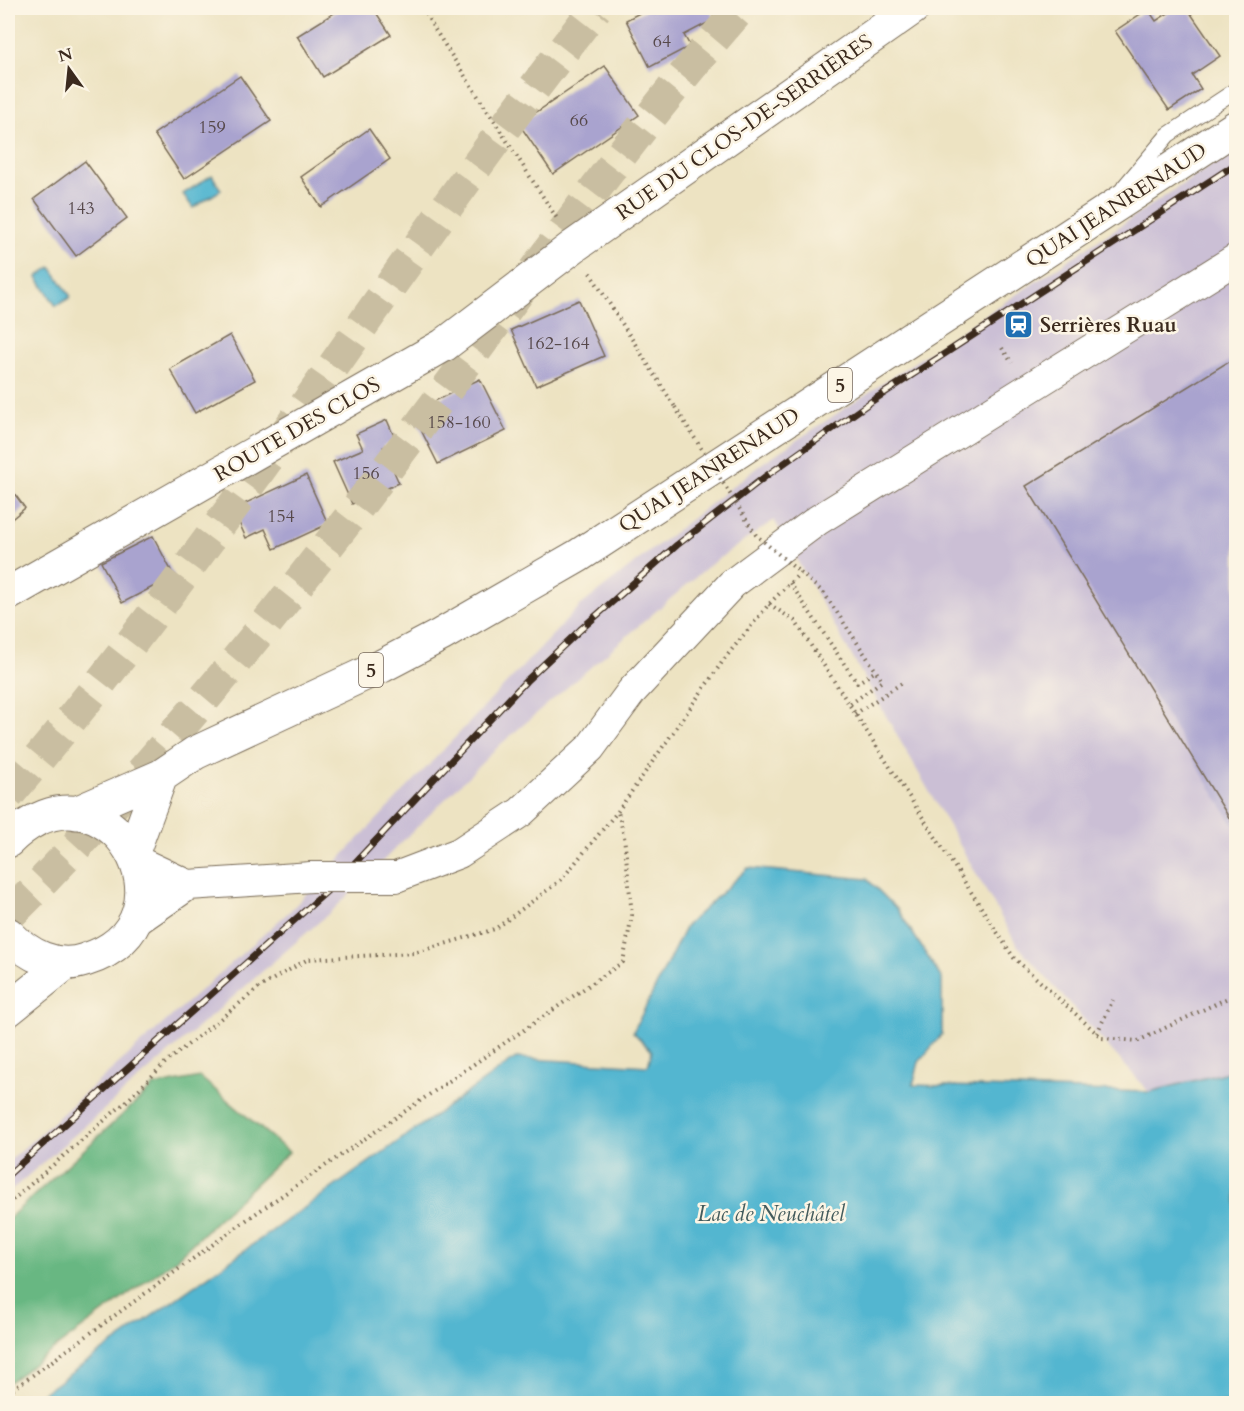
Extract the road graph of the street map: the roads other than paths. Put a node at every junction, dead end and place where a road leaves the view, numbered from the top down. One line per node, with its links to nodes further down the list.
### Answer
1 (913, 8): 5 (main road, RUE DU CLOS-DE-SERRIÈRES)
2 (1236, 90): 4 (lane)
3 (1236, 127): 4 (main road, QUAI JEANRENAUD / 5)
4 (1102, 214): 8 (main road, QUAI JEANRENAUD / 5)
5 (574, 246): 7 (main road, ROUTE DES CLOS)
6 (1236, 259): 12 (street, bridge)
7 (8, 594)
8 (161, 776): 9 (main road, 5); 11 (main road)
9 (76, 813): 10 (main road); 11 (main road)
10 (8, 841)
11 (135, 856): 12 (street); 13 (main road)
12 (188, 885): 13 (street)
13 (133, 923): 15 (main road)
14 (8, 934): 15 (main road)
15 (65, 964): 16 (main road)
16 (8, 1010)

